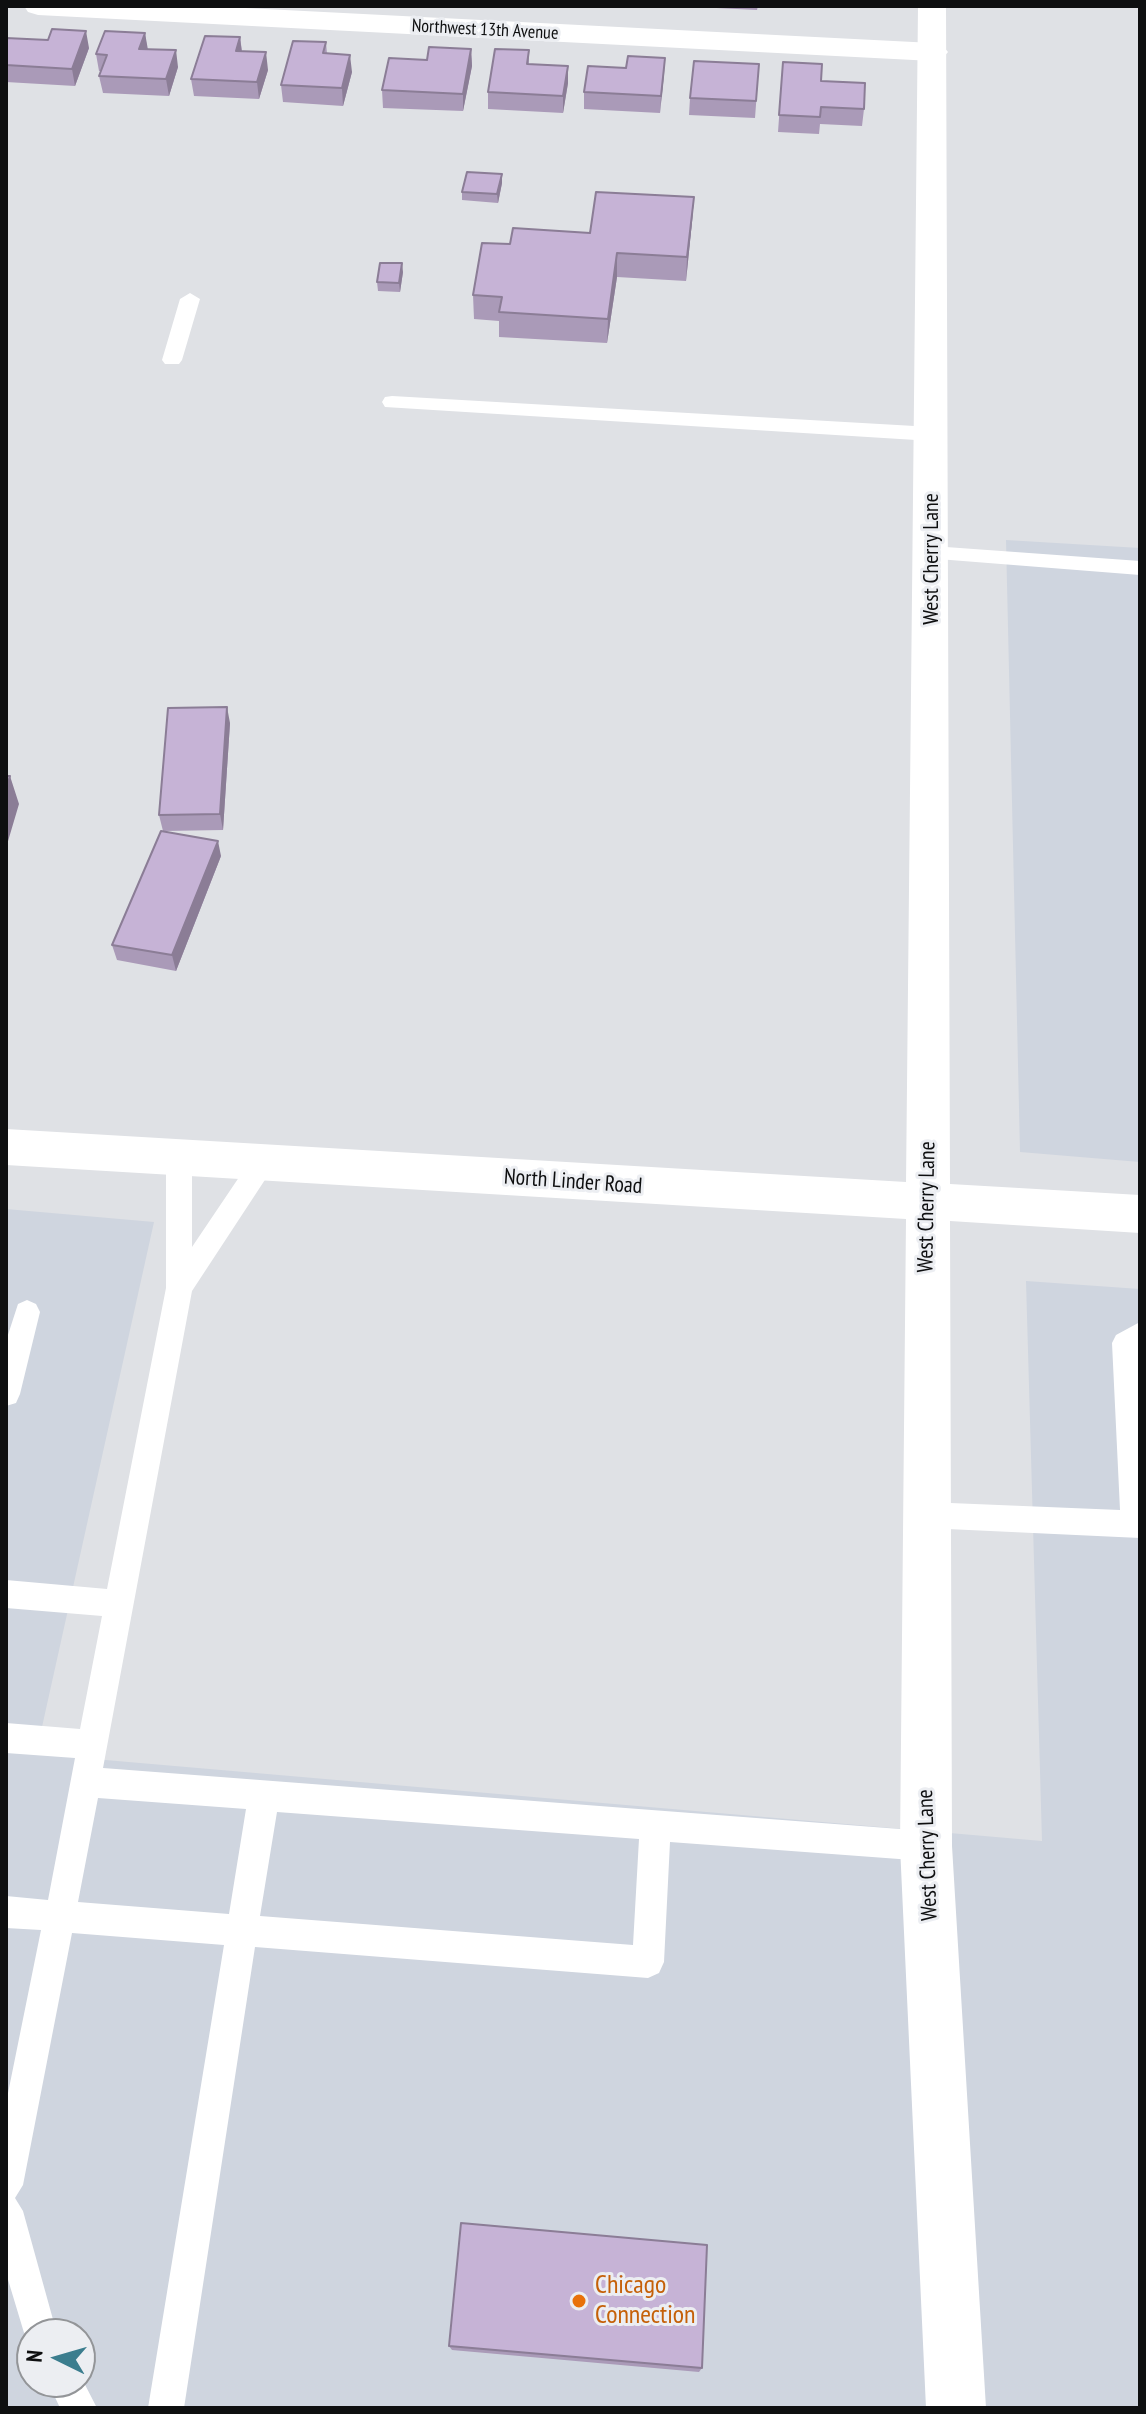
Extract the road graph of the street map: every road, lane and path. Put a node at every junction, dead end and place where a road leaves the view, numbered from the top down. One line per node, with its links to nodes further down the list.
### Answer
1 (38, 6): 3 (main road, Northwest 13th Avenue)
2 (932, 6): 4 (main road, West Cherry Lane)
3 (171, 10): 4 (main road, Northwest 13th Avenue)
4 (933, 52): 8 (main road, West Cherry Lane)
5 (190, 299): 6 (lane)
6 (172, 360)
7 (392, 402): 8 (lane)
8 (932, 434): 9 (main road, West Cherry Lane)
9 (932, 553): 10 (lane); 14 (main road, West Cherry Lane)
10 (1140, 568)
11 (6, 1147): 12 (main road, North Linder Road)
12 (179, 1158): 13 (main road, North Linder Road); 16 (lane)
13 (263, 1163): 14 (main road, North Linder Road); 16 (lane)
14 (927, 1204): 15 (main road, North Linder Road); 21 (main road, West Cherry Lane)
15 (1140, 1214)
16 (179, 1288): 24 (lane)
17 (27, 1312): 19 (lane)
18 (1140, 1334): 20 (lane)
19 (6, 1394)
20 (1134, 1400): 22 (lane)
21 (926, 1515): 22 (lane); 30 (main road, West Cherry Lane)
22 (1138, 1525)
23 (6, 1594): 24 (lane)
24 (118, 1604): 26 (lane)
25 (6, 1738): 26 (lane)
26 (92, 1745): 27 (lane)
27 (84, 1782): 28 (lane); 32 (lane)
28 (264, 1795): 29 (lane); 33 (lane)
29 (655, 1825): 30 (lane); 33 (lane)
30 (926, 1846): 40 (main road, West Cherry Lane)
31 (6, 1912): 32 (lane)
32 (60, 1916): 33 (lane); 34 (lane)
33 (243, 1931): 39 (lane)
34 (14, 2099): 35 (lane)
35 (6, 2185)
36 (6, 2211): 37 (lane)
37 (17, 2294): 38 (lane)
38 (31, 2318)
39 (166, 2408)
40 (956, 2408)

